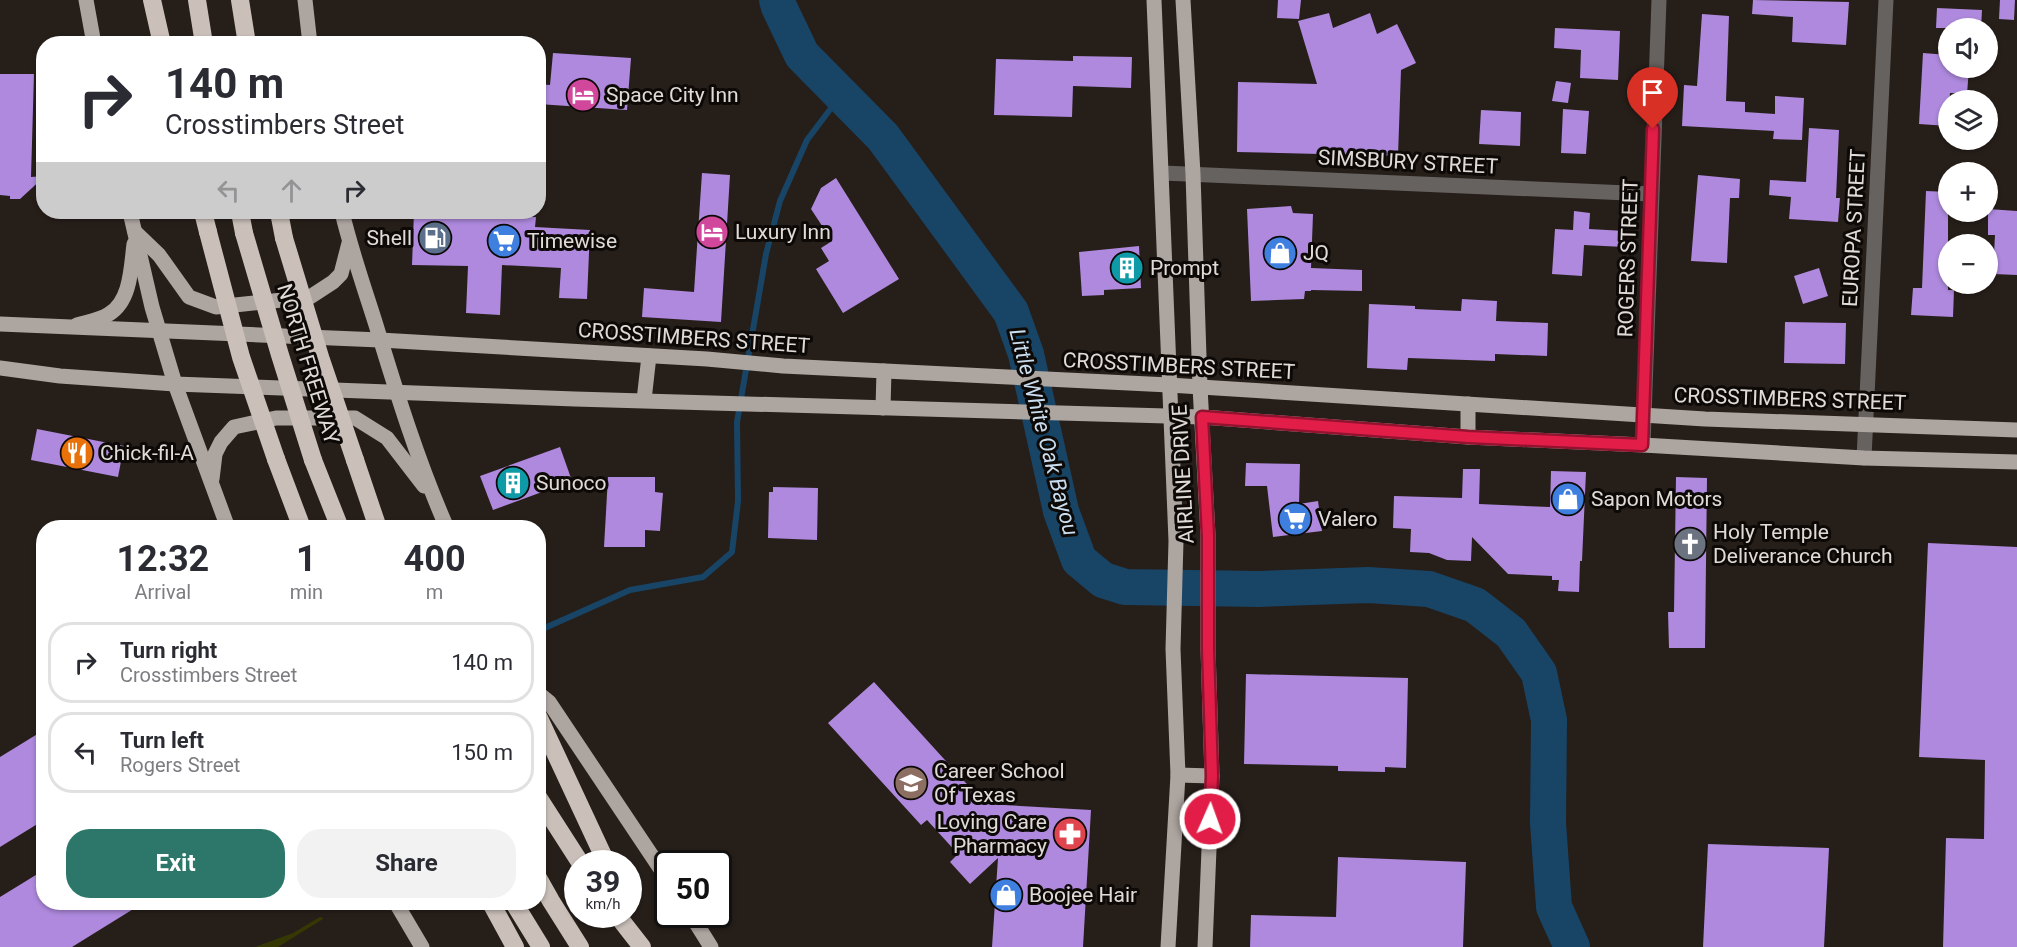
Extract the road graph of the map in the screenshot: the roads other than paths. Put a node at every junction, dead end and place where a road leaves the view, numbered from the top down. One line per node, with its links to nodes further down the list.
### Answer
1 (86, 0): 10 (main road)
2 (152, 0): 11 (highway)
3 (197, 0): 12 (highway)
4 (240, 0): 13 (highway)
5 (305, 0): 14 (main road)
6 (1154, 0): 15 (main road, AIRLINE DRIVE)
7 (1183, 0): 16 (main road, AIRLINE DRIVE)
8 (1659, 0): 17 (street, ROGERS STREET)
9 (1886, 0): 42 (street, EUROPA STREET)
10 (93, 36)
11 (160, 36)
12 (203, 36)
13 (246, 36)
14 (309, 36)
15 (1162, 173): 16 (street, SIMSBURY STREET); 33 (main road, AIRLINE DRIVE)
16 (1193, 174): 17 (street, SIMSBURY STREET); 34 (main road, AIRLINE DRIVE)
17 (1651, 194): 39 (street, ROGERS STREET)
18 (132, 219): 23 (main road)
19 (205, 219): 51 (highway, bridge)
20 (241, 219): 52 (highway, NORTH FREEWAY, bridge)
21 (280, 219): 53 (highway, NORTH FREEWAY, bridge)
22 (344, 219): 24 (main road)
23 (135, 232): 24 (main road); 26 (main road); 27 (main road)
24 (349, 243): 28 (main road)
25 (0, 324): 26 (main road, CROSSTIMBERS STREET)
26 (68, 328): 27 (main road, CROSSTIMBERS STREET)
27 (160, 332): 28 (main road, CROSSTIMBERS STREET); 32 (main road)
28 (380, 340): 29 (main road, CROSSTIMBERS STREET); 35 (main road)
29 (649, 356): 31 (main road, CROSSTIMBERS STREET); 36 (main road)
30 (0, 368): 32 (main road)
31 (884, 371): 33 (main road, CROSSTIMBERS STREET); 38 (main road)
32 (175, 384): 35 (main road); 48 (main road)
33 (1168, 385): 34 (main road, CROSSTIMBERS STREET); 40 (main road, AIRLINE DRIVE)
34 (1200, 387): 37 (main road, CROSSTIMBERS STREET); 41 (main road, AIRLINE DRIVE)
35 (396, 391): 36 (main road); 49 (main road)
36 (644, 400): 38 (main road)
37 (1468, 404): 39 (main road, CROSSTIMBERS STREET); 44 (main road)
38 (883, 408): 40 (main road)
39 (1644, 413): 42 (main road, CROSSTIMBERS STREET); 45 (street, ROGERS STREET)
40 (1170, 417): 41 (main road); 57 (main road, AIRLINE DRIVE)
41 (1202, 417): 44 (main road); 58 (main road, AIRLINE DRIVE)
42 (1865, 424): 43 (main road, CROSSTIMBERS STREET); 46 (street, EUROPA STREET)
43 (2017, 430)
44 (1468, 437): 45 (main road)
45 (1642, 445): 46 (main road)
46 (1864, 458): 47 (main road)
47 (2017, 462)
48 (212, 485): 49 (main road); 50 (main road)
49 (433, 498): 54 (main road)
50 (225, 520)
51 (299, 520)
52 (337, 520)
53 (376, 520)
54 (443, 520)
55 (546, 700): 62 (main road)
56 (546, 733): 61 (highway)
57 (1178, 775): 58 (main road); 76 (main road, AIRLINE DRIVE)
58 (1212, 776): 77 (main road, AIRLINE DRIVE)
59 (546, 810): 60 (highway)
60 (571, 850)
61 (600, 850)
62 (654, 859)
63 (546, 893): 73 (highway)
64 (400, 910): 70 (main road)
65 (495, 910): 71 (highway)
66 (518, 910): 72 (highway)
67 (628, 928): 74 (highway)
68 (635, 928): 74 (highway)
69 (699, 928): 75 (main road)
70 (422, 947)
71 (515, 947)
72 (541, 947)
73 (580, 947)
74 (643, 947)
75 (711, 947)
76 (1168, 947)
77 (1205, 947)

